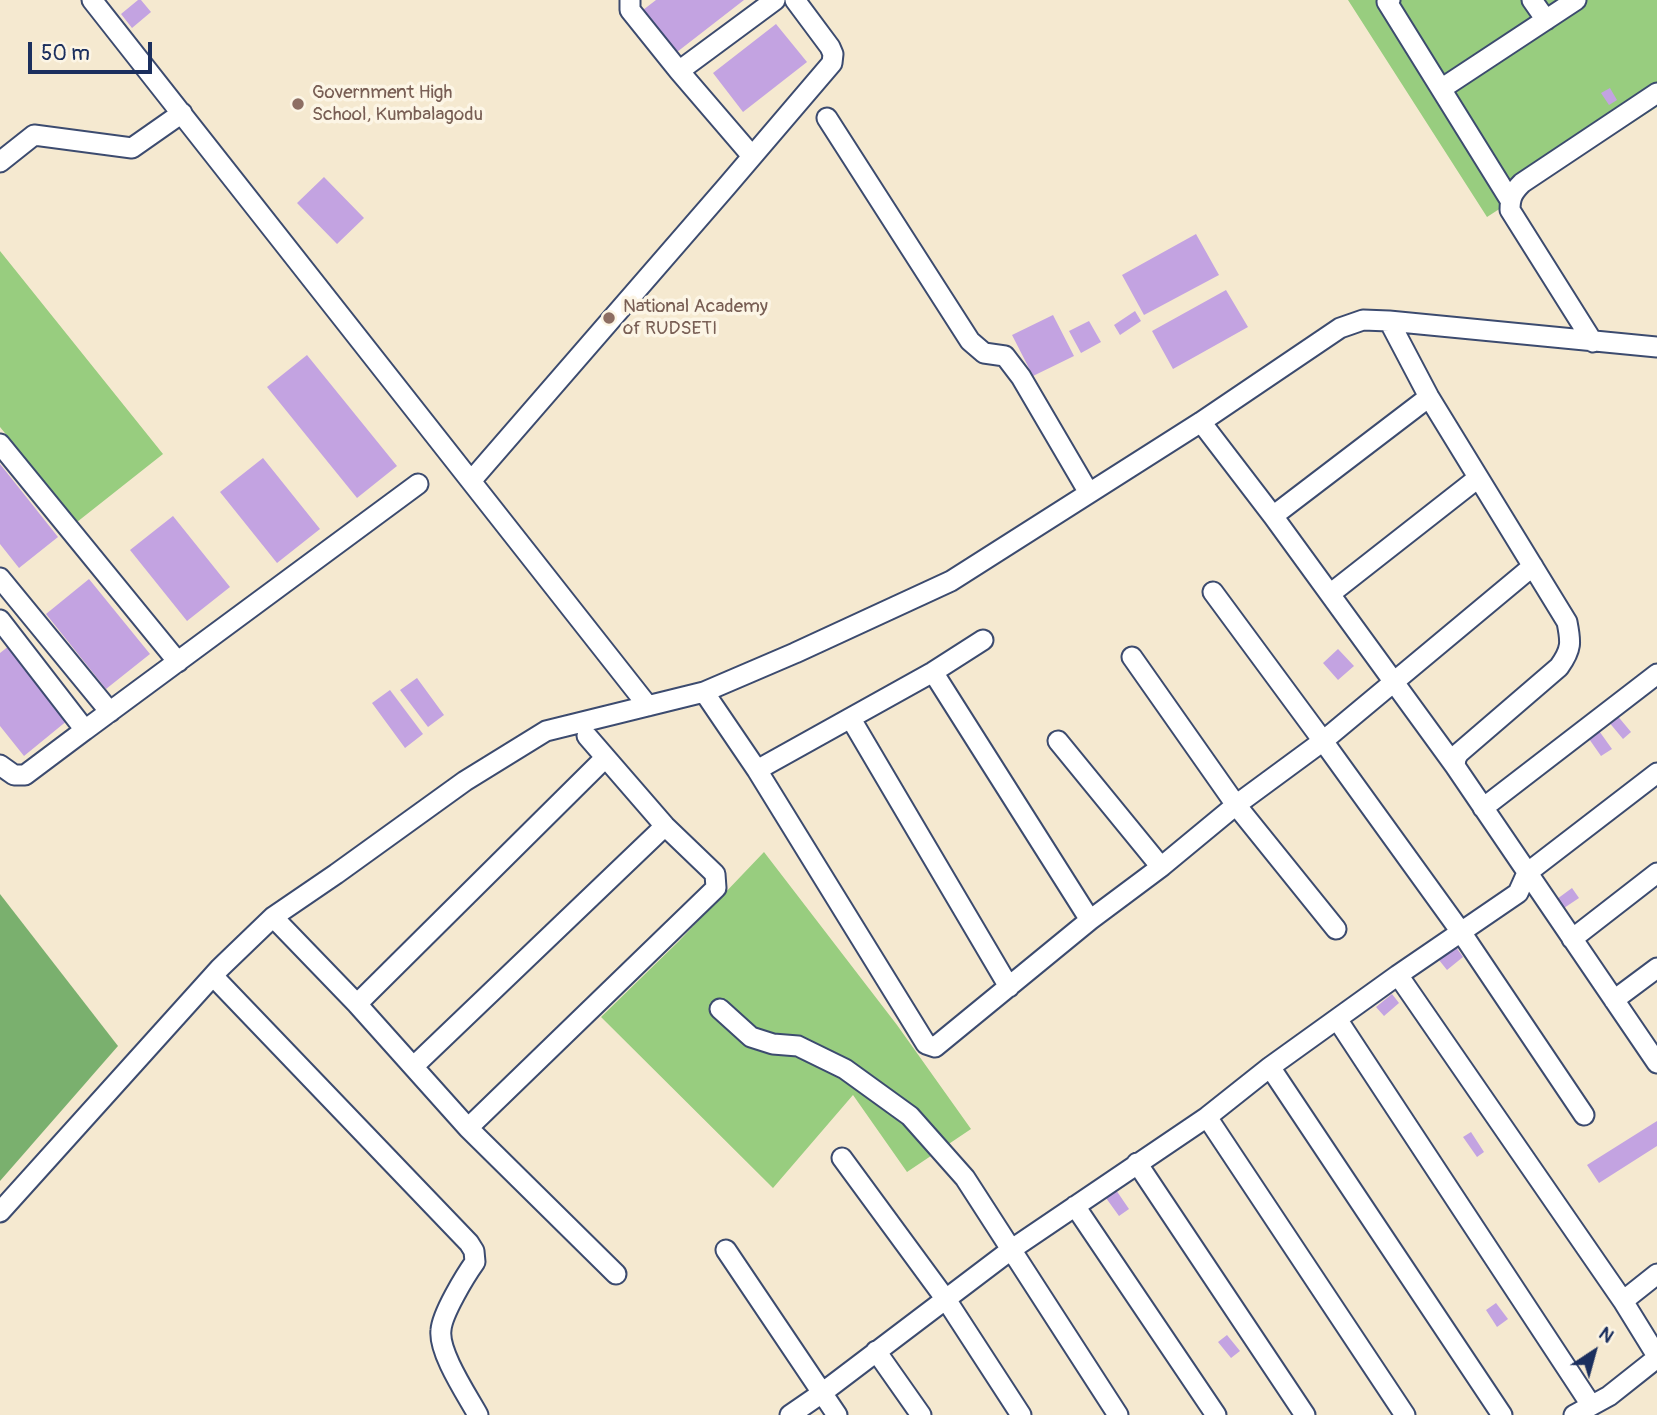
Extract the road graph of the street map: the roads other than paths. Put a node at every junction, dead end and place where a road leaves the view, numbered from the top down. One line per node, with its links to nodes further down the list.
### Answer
1 (92, 0): 12 (street)
2 (630, 0): 9 (street)
3 (775, 0): 9 (street)
4 (794, 0): 14 (street)
5 (1390, 0): 10 (street)
6 (1532, 0): 8 (street)
7 (1576, 0): 8 (street)
8 (1545, 20): 10 (street)
9 (679, 71): 14 (street)
10 (1441, 89): 16 (street)
11 (1657, 93): 16 (street)
12 (181, 113): 15 (street); 24 (street)
13 (827, 118): 26 (street)
14 (752, 156): 24 (street)
15 (0, 162)
16 (1510, 200): 18 (street)
17 (1388, 321): 18 (street); 20 (street); 21 (street)
18 (1593, 342): 19 (street)
19 (1657, 347)
20 (1429, 397): 23 (street); 27 (street)
21 (1201, 422): 26 (street); 27 (street)
22 (0, 444): 35 (street)
23 (1478, 478): 28 (street); 31 (street)
24 (471, 481): 40 (street)
25 (418, 484): 35 (street)
26 (1089, 494): 39 (street)
27 (1273, 516): 31 (street)
28 (1533, 566): 38 (street); 49 (street)
29 (0, 578): 41 (street)
30 (1213, 592): 46 (street)
31 (1330, 594): 38 (street)
32 (3, 631): 43 (street)
33 (983, 640): 36 (street)
34 (1132, 657): 52 (street)
35 (178, 662): 41 (street)
36 (933, 671): 42 (street); 59 (street)
37 (1657, 674): 53 (street)
38 (1394, 681): 46 (street); 49 (street)
39 (704, 692): 40 (street); 50 (street)
40 (648, 706): 58 (street)
41 (110, 712): 43 (street)
42 (851, 719): 50 (street); 66 (street)
43 (85, 730): 48 (street)
44 (587, 736): 47 (street)
45 (1058, 741): 55 (street)
46 (1323, 741): 52 (street); 61 (street)
47 (605, 758): 54 (street); 68 (street)
48 (0, 765)
49 (1455, 766): 53 (street)
50 (757, 770): 66 (street)
51 (1657, 773): 56 (street)
52 (1236, 805): 55 (street); 60 (street)
53 (1483, 807): 56 (street)
54 (665, 825): 72 (street); 76 (street)
55 (1161, 867): 59 (street)
56 (1527, 873): 61 (street); 62 (street)
57 (1657, 873): 62 (street)
58 (273, 917): 65 (street); 68 (street)
59 (1090, 920): 66 (street)
60 (1336, 929)
61 (1461, 932): 64 (street); 74 (street)
62 (1572, 939): 67 (street)
63 (1657, 968): 67 (street)
64 (1398, 975): 70 (street); 86 (street)
65 (213, 976): 80 (street); 92 (street)
66 (1009, 987)
67 (1614, 1000): 71 (street)
68 (357, 1004): 72 (street)
69 (720, 1009): 82 (street)
70 (1338, 1019): 73 (street); 91 (street)
71 (1657, 1063)
72 (414, 1066): 76 (street)
73 (1270, 1067): 75 (street); 101 (street)
74 (1584, 1115)
75 (1207, 1117): 78 (street); 100 (street)
76 (468, 1128): 83 (street)
77 (842, 1158): 85 (street)
78 (1137, 1163): 79 (street); 99 (street)
79 (1075, 1206): 82 (street); 98 (street)
80 (0, 1212)
81 (726, 1250): 89 (street)
82 (1012, 1250): 85 (street); 97 (street)
83 (616, 1274)
84 (1657, 1274): 86 (street)
85 (945, 1300): 87 (street); 96 (street)
86 (1623, 1301): 88 (street)
87 (876, 1352): 89 (street); 95 (street)
88 (1657, 1357): 90 (street)
89 (822, 1393): 93 (street); 94 (street)
90 (1609, 1396): 91 (street); 102 (street)
91 (1582, 1410)
92 (478, 1415)
93 (790, 1415)
94 (837, 1415)
95 (921, 1415)
96 (1021, 1415)
97 (1118, 1415)
98 (1216, 1415)
99 (1305, 1415)
100 (1405, 1415)
101 (1502, 1415)
102 (1616, 1415)

